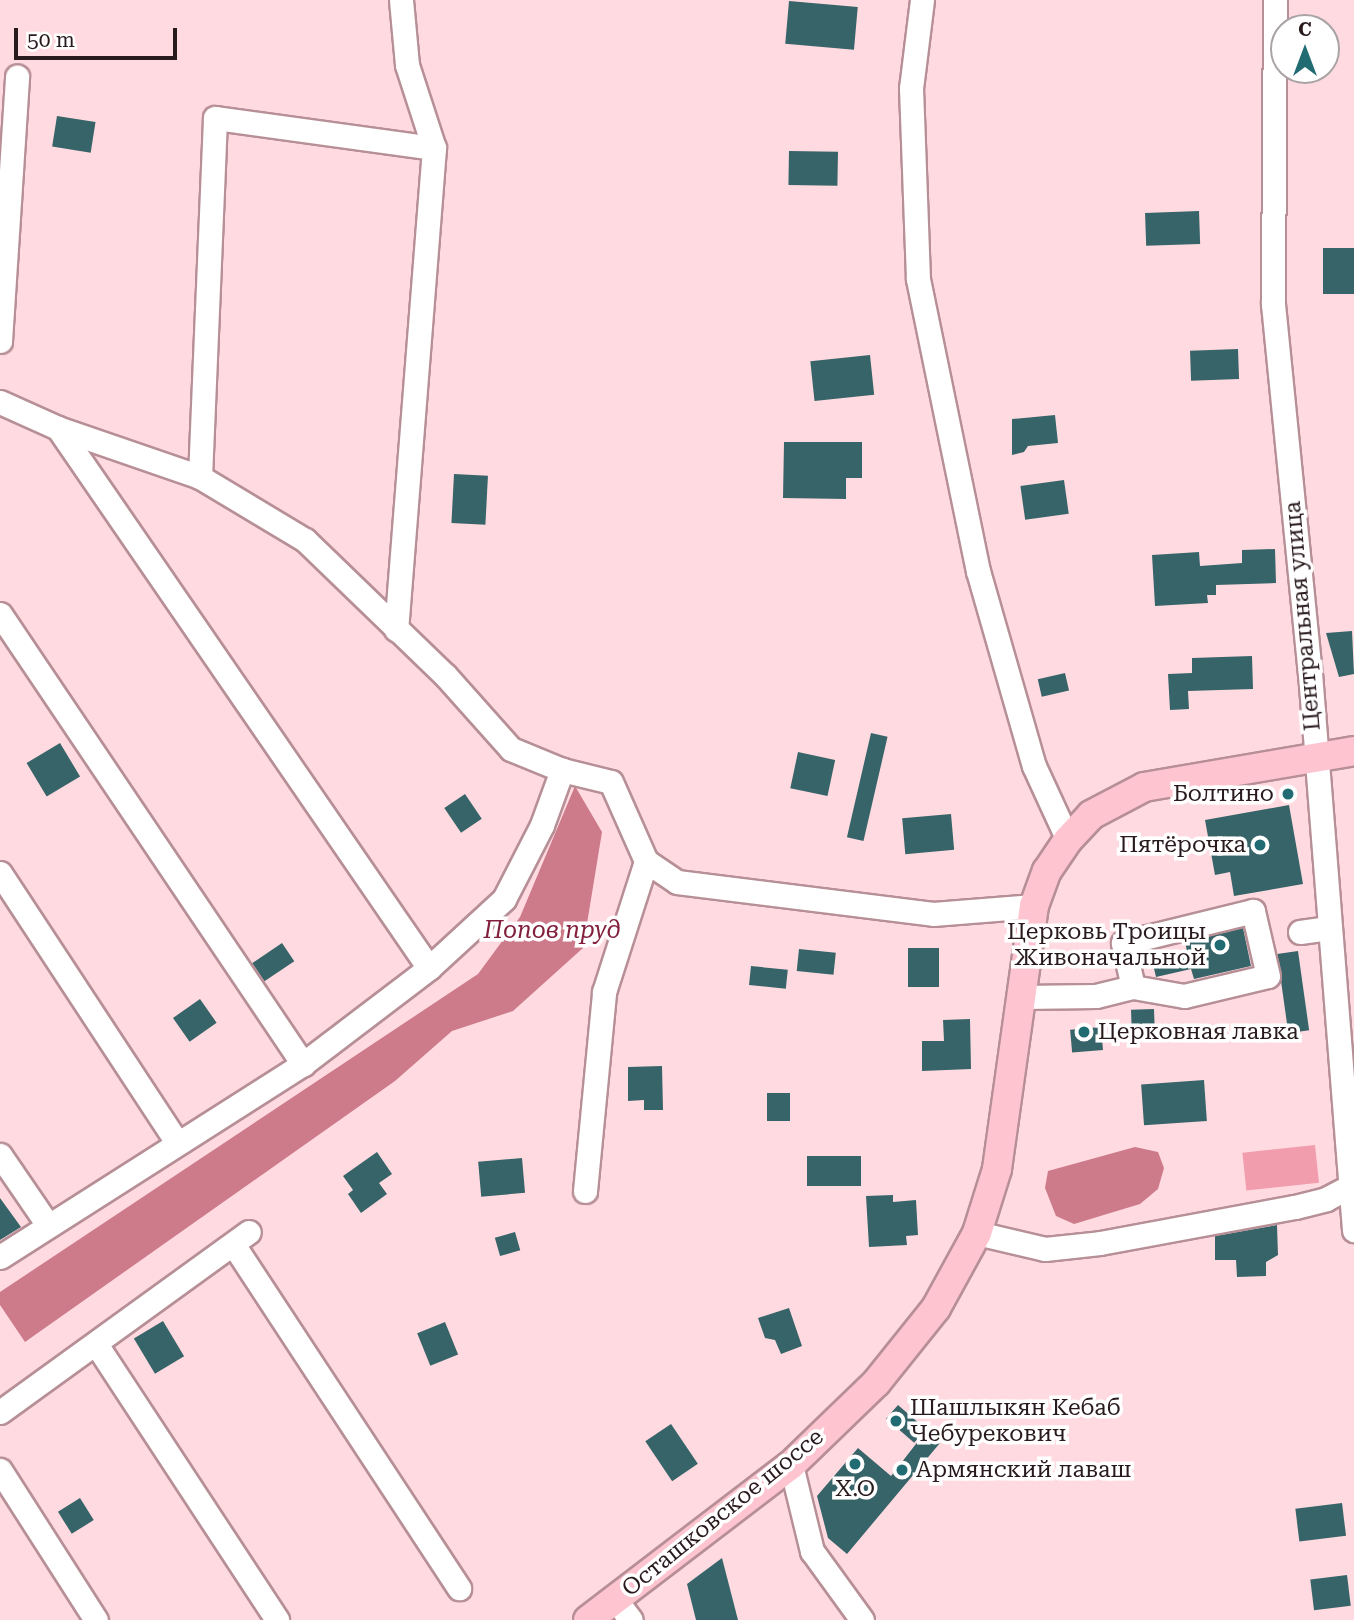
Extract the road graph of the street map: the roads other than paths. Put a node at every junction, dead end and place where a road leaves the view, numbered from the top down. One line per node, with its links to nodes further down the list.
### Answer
1 (401, 0): 5 (street)
2 (922, 0): 15 (street)
3 (1275, 0): 13 (street, Центральная улица)
4 (17, 77): 6 (street)
5 (434, 148): 9 (street); 11 (street)
6 (0, 341)
7 (0, 402): 8 (street)
8 (58, 428): 9 (street); 21 (street)
9 (200, 477): 11 (street)
10 (0, 614): 24 (street)
11 (396, 630): 14 (street)
12 (1354, 751): 13 (main road, Осташковское шоссе)
13 (1315, 757): 15 (main road, Осташковское шоссе); 19 (street, Центральная улица)
14 (562, 770): 16 (street); 21 (street)
15 (1068, 840): 18 (main road, Осташковское шоссе)
16 (646, 861): 18 (street); 28 (street)
17 (0, 873): 25 (street)
18 (1034, 906): 23 (main road, Осташковское шоссе)
19 (1327, 928): 20 (street); 27 (street, Центральная улица)
20 (1300, 932)
21 (429, 968): 24 (street)
22 (1133, 987): 22 (street); 23 (street)
23 (1021, 997): 31 (main road, Осташковское шоссе)
24 (303, 1064): 25 (street)
25 (176, 1141): 29 (street)
26 (0, 1155): 29 (street)
27 (1349, 1187): 30 (street, Центральная улица); 31 (street)
28 (585, 1191)
29 (48, 1225): 32 (street)
30 (1354, 1230)
31 (977, 1233): 35 (main road, Осташковское шоссе)
32 (0, 1257)
33 (96, 1344): 34 (street); 37 (street); 40 (street)
34 (0, 1412)
35 (791, 1465): 38 (main road, Осташковское шоссе); 42 (street)
36 (0, 1470): 39 (street)
37 (459, 1588)
38 (623, 1609): 41 (main road, Осташковское шоссе)
39 (96, 1620)
40 (277, 1620)
41 (587, 1620)
42 (862, 1620)

